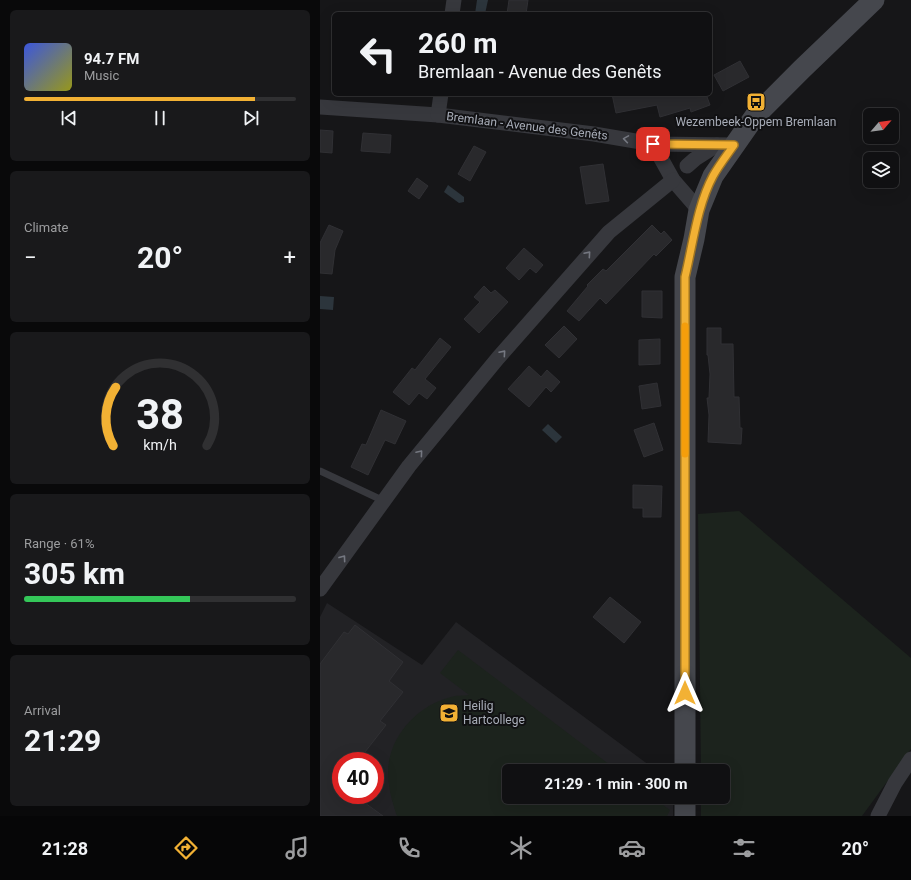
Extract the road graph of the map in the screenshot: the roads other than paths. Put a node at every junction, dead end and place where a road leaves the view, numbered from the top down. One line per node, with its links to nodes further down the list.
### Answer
1 (454, 0): 3 (street)
2 (874, 0): 8 (street)
3 (452, 12)
4 (441, 96): 6 (street)
5 (320, 107): 6 (street, Bremlaan - Avenue des Genêts)
6 (438, 115): 7 (street, Bremlaan - Avenue des Genêts, one-way to 6)
7 (653, 144): 8 (street, Bremlaan - Avenue des Genêts); 10 (street)
8 (726, 145): 9 (street); 11 (street)
9 (687, 166)
10 (673, 180): 11 (street); 13 (street, one-way to 10)
11 (699, 210): 16 (street)
12 (320, 471): 13 (lane)
13 (384, 501): 14 (street, one-way to 13)
14 (320, 589)
15 (911, 760): 19 (street)
16 (685, 764)
17 (685, 804): 18 (street)
18 (685, 816)
19 (878, 816)

